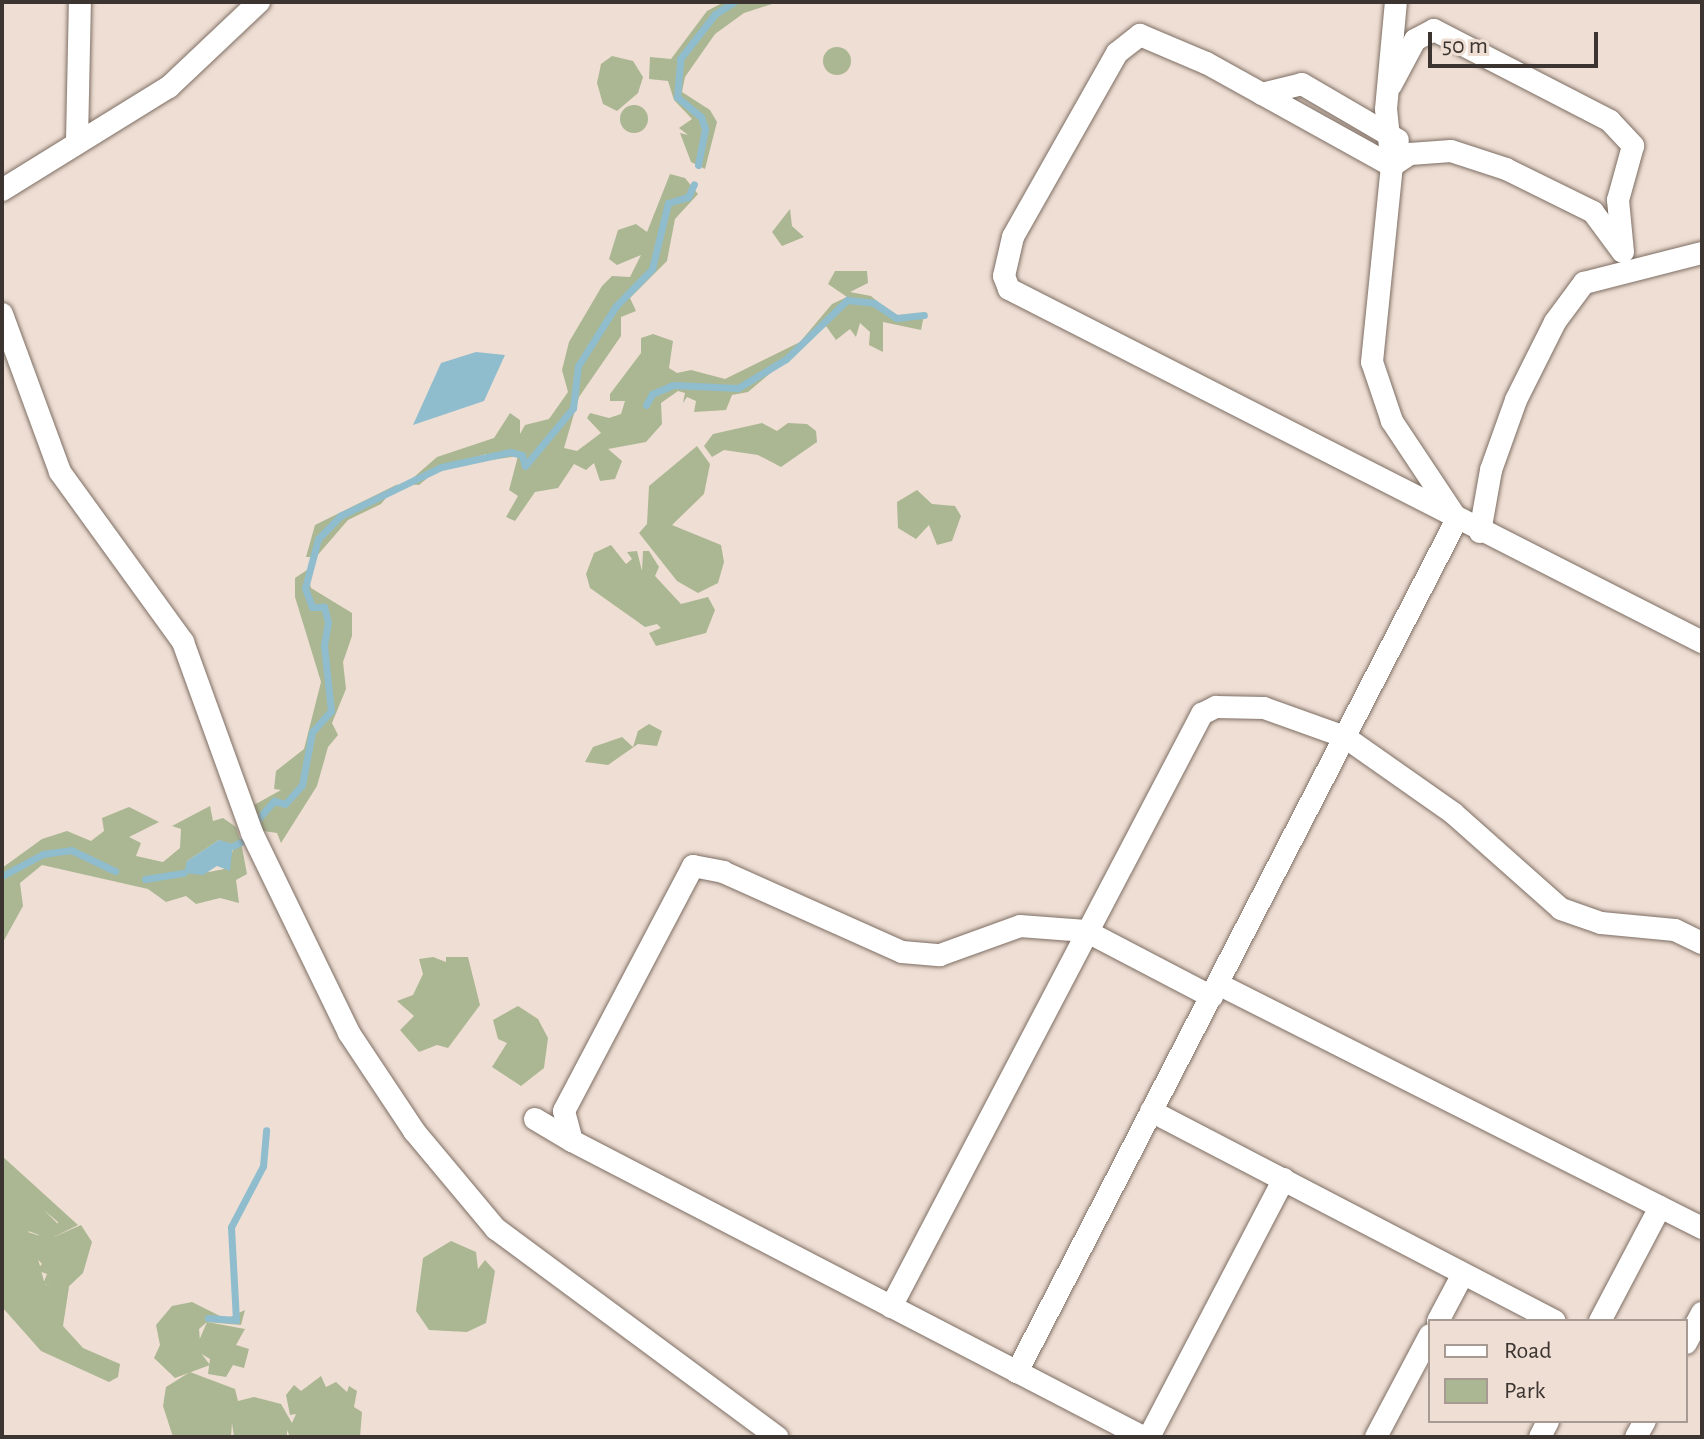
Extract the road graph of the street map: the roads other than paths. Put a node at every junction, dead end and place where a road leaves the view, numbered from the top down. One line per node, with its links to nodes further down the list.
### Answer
1 (80, 2): 7 (street)
2 (259, 2): 7 (street)
3 (1396, 2): 4 (street)
4 (1388, 89): 6 (street); 11 (street)
5 (1262, 94): 6 (street); 9 (street); 15 (street)
6 (1391, 136): 8 (street); 9 (street)
7 (77, 141): 10 (street)
8 (1425, 150): 9 (street); 11 (street)
9 (1392, 166): 15 (street)
10 (2, 190)
11 (1623, 252): 13 (street)
12 (1702, 253): 13 (street)
13 (1637, 273): 16 (street)
14 (2, 314): 37 (street)
15 (1457, 519): 16 (street); 18 (street)
16 (1480, 532): 17 (street)
17 (1702, 642)
18 (1345, 737): 19 (street); 20 (street); 21 (street)
19 (1086, 931): 21 (street); 24 (street); 29 (street)
20 (1702, 943)
21 (1215, 990): 22 (street); 26 (street)
22 (1151, 1111): 25 (street); 36 (street)
23 (535, 1119): 24 (street)
24 (572, 1141): 29 (street)
25 (1284, 1179): 28 (street); 38 (street)
26 (1660, 1207): 27 (street); 33 (street)
27 (1702, 1228)
28 (1463, 1274): 31 (street); 32 (street)
29 (891, 1307): 36 (street)
30 (1702, 1313): 35 (street)
31 (1439, 1319)
32 (1551, 1319)
33 (1601, 1319)
34 (1428, 1339): 39 (street)
35 (1688, 1339)
36 (1017, 1372): 38 (street)
37 (777, 1437)
38 (1146, 1437)
39 (1376, 1437)

